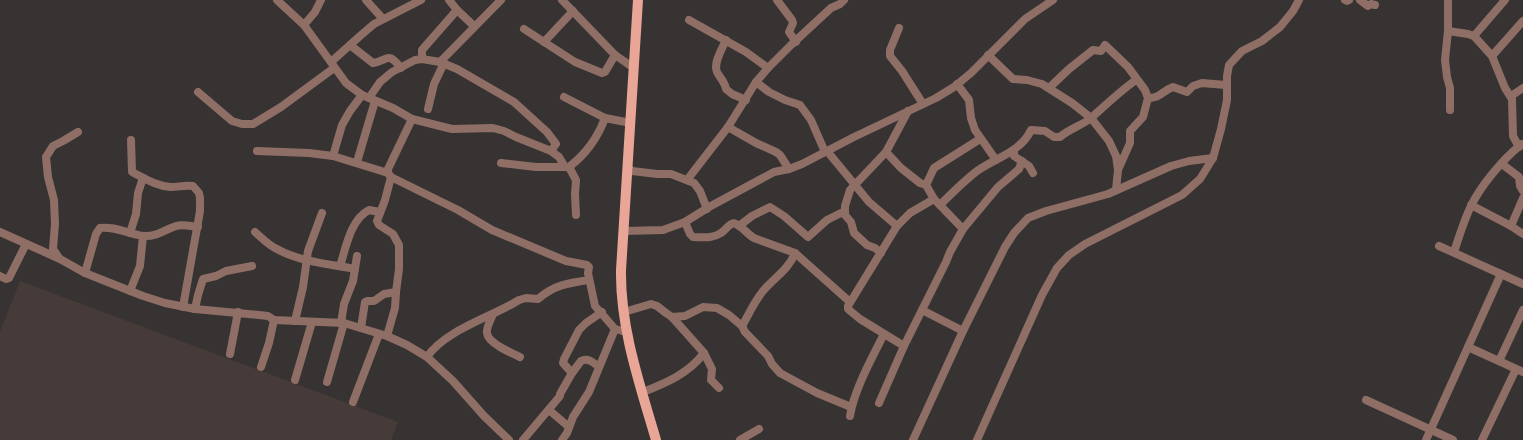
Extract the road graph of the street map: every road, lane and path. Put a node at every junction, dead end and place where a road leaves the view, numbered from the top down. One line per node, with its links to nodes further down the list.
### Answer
1 (277, 0): 24 (street)
2 (321, 0): 24 (street)
3 (366, 0): 21 (street)
4 (421, 0): 21 (street)
5 (449, 0): 19 (street)
6 (501, 0): 25 (street)
7 (562, 0): 20 (street)
8 (638, 0): 41 (main road)
9 (777, 0): 32 (street)
10 (844, 0): 32 (street)
11 (1053, 0): 35 (street)
12 (1300, 0): 46 (street)
13 (1345, 0): 14 (street)
14 (1349, 0)
15 (1360, 0): 18 (street)
16 (1448, 0): 28 (street)
17 (1502, 1): 29 (street)
18 (1375, 5)
19 (457, 10): 25 (street); 37 (street)
20 (573, 11): 31 (street); 34 (street)
21 (382, 19): 33 (street)
22 (689, 20): 30 (street)
23 (1522, 22): 36 (street)
24 (304, 25): 39 (street)
25 (474, 26): 38 (street)
26 (899, 28): 55 (street)
27 (524, 29): 31 (street)
28 (1448, 31): 29 (street); 57 (street)
29 (1474, 36): 36 (street)
30 (726, 40): 42 (street); 54 (street)
31 (544, 42): 34 (street)
32 (796, 42): 42 (street)
33 (350, 44): 39 (street); 40 (street)
34 (616, 55): 41 (street)
35 (988, 55): 45 (street); 47 (street)
36 (1492, 56): 50 (street)
37 (422, 59): 38 (street); 40 (street)
38 (442, 62): 56 (street); 70 (street)
39 (332, 65): 49 (street); 52 (street)
40 (401, 68): 52 (street)
41 (634, 68): 62 (main road)
42 (768, 68): 44 (street)
43 (1136, 80): 47 (street); 53 (street); 60 (street)
44 (756, 82): 54 (street); 71 (street)
45 (957, 84): 55 (street); 65 (street)
46 (1226, 85): 53 (street); 74 (street)
47 (1049, 88): 60 (street)
48 (1523, 88): 50 (street)
49 (198, 92)
50 (1511, 96): 67 (street)
51 (564, 97): 59 (street)
52 (369, 98): 61 (street); 73 (street); 77 (street)
53 (1148, 98): 83 (street)
54 (746, 100): 63 (street)
55 (923, 104): 58 (street)
56 (428, 109)
57 (1450, 110)
58 (908, 111): 71 (street); 72 (street)
59 (605, 118): 62 (street); 80 (street)
60 (1091, 118): 68 (street); 83 (street)
61 (412, 119): 70 (street); 85 (street)
62 (631, 123): 81 (main road)
63 (728, 127): 82 (street); 87 (street)
64 (78, 132): 118 (street)
65 (980, 139): 75 (street); 89 (street)
66 (130, 140): 86 (street)
67 (1521, 145): 79 (street)
68 (1014, 150): 75 (street); 76 (street)
69 (257, 151): 73 (street)
70 (551, 151): 80 (street)
71 (826, 151): 82 (street); 88 (street)
72 (886, 152): 88 (street); 89 (street)
73 (333, 156): 77 (street)
74 (1213, 158): 90 (street); 181 (street)
75 (996, 160): 93 (street)
76 (1022, 161): 84 (street); 105 (street)
77 (357, 162): 85 (street)
78 (500, 163): 80 (street)
79 (1502, 164): 91 (street); 94 (street)
80 (567, 167): 99 (street)
81 (628, 167): 87 (street); 106 (main road)
82 (790, 169): 95 (street)
83 (1118, 170): 90 (street)
84 (1033, 173)
85 (389, 175): 97 (street); 126 (street)
86 (143, 178): 104 (street); 109 (street)
87 (687, 180): 95 (street)
88 (855, 185): 96 (street); 102 (street)
89 (926, 185): 93 (street)
90 (1116, 190): 147 (street)
91 (1523, 191)
92 (1523, 198): 103 (street)
93 (937, 202): 102 (street); 105 (street)
94 (1471, 206): 103 (street); 114 (street)
95 (707, 209): 100 (street)
96 (845, 211): 101 (street); 116 (street)
97 (380, 212): 121 (street); 129 (street)
98 (322, 213): 119 (street)
99 (576, 214)
100 (685, 222): 101 (street); 106 (street)
101 (739, 226): 115 (street)
102 (897, 226): 116 (street)
103 (1512, 226): 110 (street)
104 (198, 227): 111 (street); 131 (street)
105 (963, 229): 133 (street)
106 (624, 231): 137 (main road)
107 (0, 232): 112 (street)
108 (255, 232): 119 (street)
109 (130, 233): 111 (street); 123 (street)
110 (1523, 234)
111 (143, 236): 128 (street)
112 (26, 244): 118 (street); 125 (street)
113 (1439, 246): 114 (street)
114 (1454, 252): 124 (street)
115 (795, 253): 130 (street); 144 (street)
116 (881, 254): 130 (street)
117 (357, 256): 122 (street)
118 (60, 259): 123 (street)
119 (306, 259): 121 (street); 141 (street)
120 (252, 266): 132 (street)
121 (340, 266): 122 (street)
122 (355, 269): 143 (street)
123 (85, 273): 128 (street)
124 (1501, 274): 127 (street); 152 (street)
125 (0, 276)
126 (589, 280): 136 (street); 138 (street)
127 (1523, 284)
128 (130, 291): 131 (street)
129 (396, 292): 145 (street); 150 (street)
130 (850, 302): 149 (street)
131 (183, 307): 132 (street)
132 (195, 309): 135 (street)
133 (922, 310): 147 (street); 151 (street)
134 (1523, 310): 157 (street)
135 (238, 312): 140 (street); 154 (street)
136 (602, 312): 146 (street); 161 (street)
137 (624, 312): 139 (street); 148 (main road)
138 (493, 314): 155 (street); 156 (street)
139 (672, 317): 144 (street); 153 (street)
140 (274, 320): 141 (street); 158 (street)
141 (294, 321): 142 (street)
142 (312, 322): 143 (street); 162 (street)
143 (342, 323): 145 (street); 163 (street)
144 (742, 326): 169 (street)
145 (361, 328): 150 (street)
146 (615, 329): 148 (street); 159 (street)
147 (963, 331): 180 (street)
148 (626, 332): 165 (main road)
149 (884, 334): 151 (street); 169 (street)
150 (383, 335): 155 (street); 167 (street)
151 (904, 346): 168 (street)
152 (1468, 347): 157 (street); 174 (street)
153 (704, 353): 164 (street); 165 (street)
154 (230, 354)
155 (427, 357): 175 (street)
156 (520, 357)
157 (1499, 361): 160 (street)
158 (262, 367)
159 (599, 367): 161 (street); 172 (street)
160 (1519, 371): 184 (street)
161 (572, 373): 170 (street)
162 (295, 380)
163 (326, 382)
164 (718, 388)
165 (643, 392): 178 (main road)
166 (1366, 400): 174 (street)
167 (353, 402)
168 (879, 403)
169 (851, 407): 171 (street)
170 (549, 410): 172 (street); 176 (street)
171 (850, 416)
172 (569, 427): 177 (street)
173 (759, 429): 179 (street)
174 (1431, 429): 182 (street); 183 (street)
175 (509, 440)
176 (523, 440)
177 (562, 440)
178 (656, 440)
179 (740, 440)
180 (913, 440)
181 (977, 440)
182 (1426, 440)
183 (1453, 440)
184 (1482, 440)

